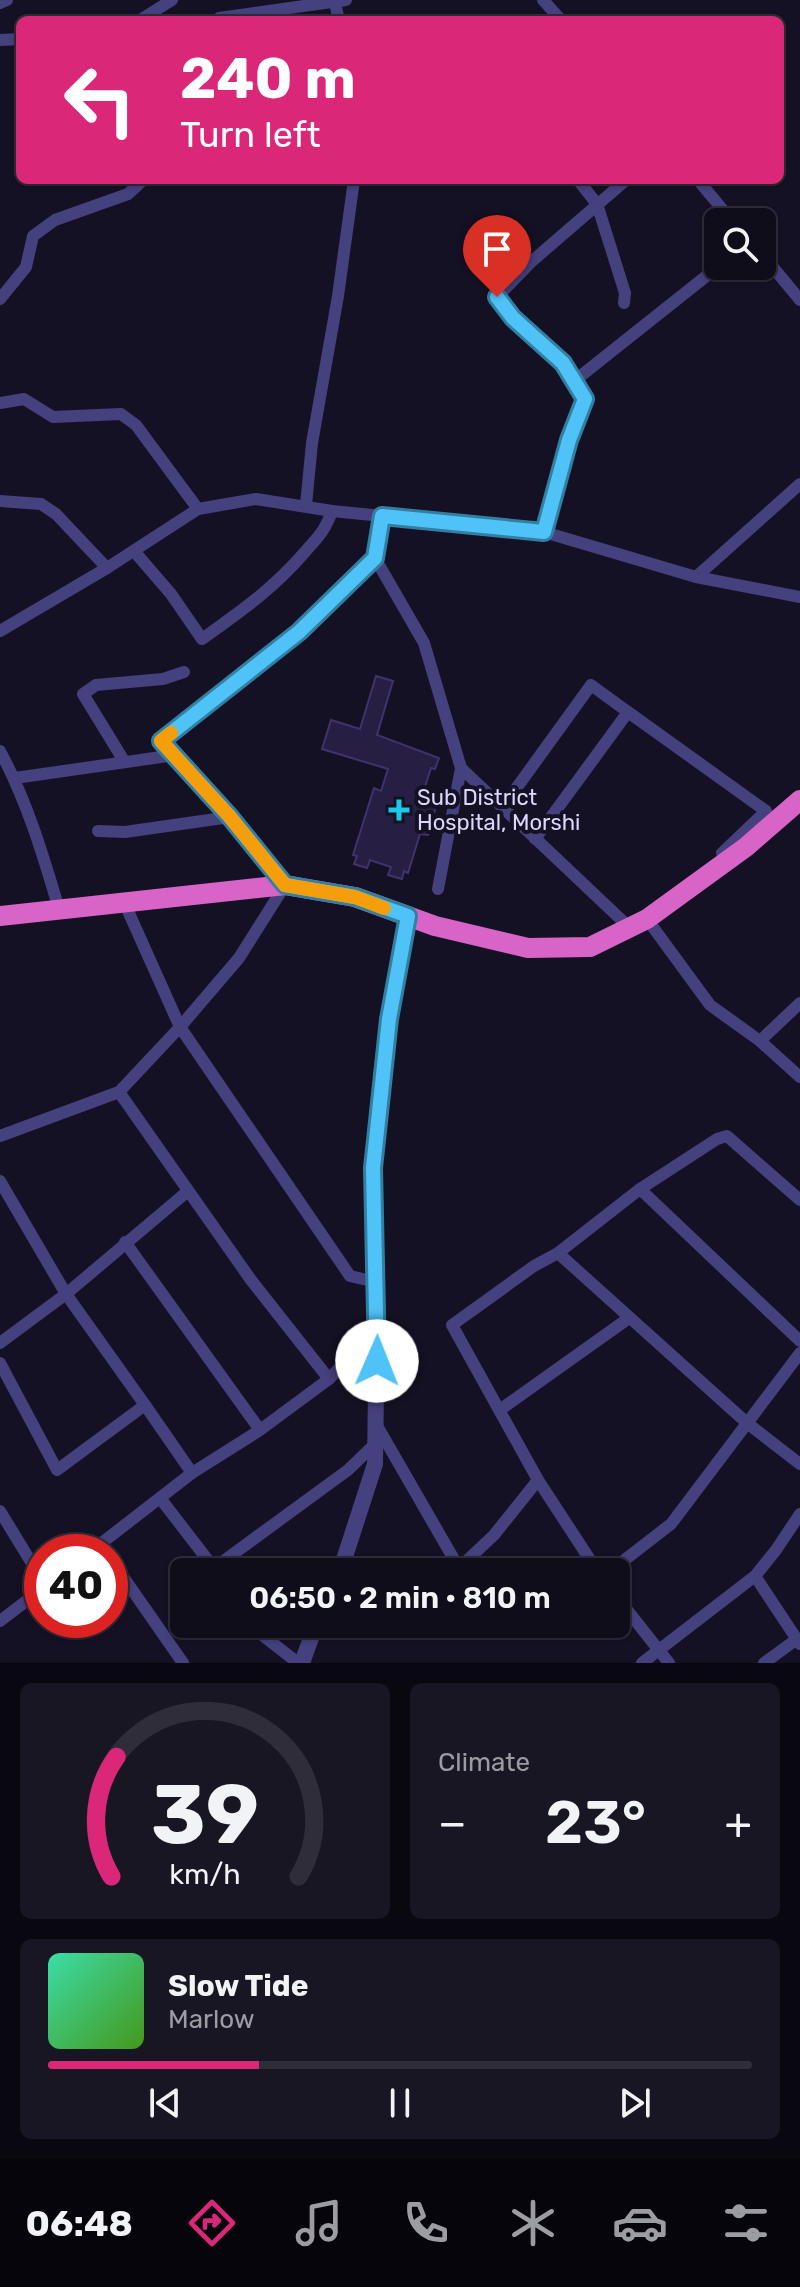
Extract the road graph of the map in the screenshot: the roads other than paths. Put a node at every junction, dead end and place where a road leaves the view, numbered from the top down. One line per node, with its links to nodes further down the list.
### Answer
1 (7, 0): 5 (street)
2 (172, 0): 6 (street)
3 (543, 0): 8 (street)
4 (341, 1): 7 (street)
5 (0, 3)
6 (146, 16)
7 (233, 16)
8 (557, 16)
9 (139, 184): 18 (street)
10 (353, 184): 25 (street)
11 (581, 184): 14 (street)
12 (621, 184): 14 (street)
13 (701, 184): 15 (street)
14 (597, 204): 20 (street); 21 (street)
15 (721, 208)
16 (776, 271): 19 (street)
17 (704, 278): 21 (street)
18 (0, 299)
19 (800, 300)
20 (624, 303)
21 (573, 382): 29 (street)
22 (0, 403): 26 (street)
23 (800, 484): 33 (street)
24 (0, 501): 32 (street)
25 (306, 505): 26 (street); 27 (street)
26 (198, 509): 30 (street)
27 (332, 511): 28 (street); 30 (street)
28 (382, 516): 29 (street); 31 (street)
29 (544, 532): 33 (street)
30 (134, 551): 32 (street)
31 (375, 558): 39 (street); 41 (street)
32 (107, 568): 35 (street)
33 (696, 577): 34 (street)
34 (800, 597)
35 (0, 631)
36 (184, 672): 40 (street)
37 (628, 712): 44 (street); 47 (street); 48 (street)
38 (0, 751): 42 (street)
39 (175, 755): 40 (street); 45 (street)
40 (124, 761): 42 (street)
41 (461, 768): 44 (street); 50 (street)
42 (15, 778): 52 (street)
43 (798, 806): 48 (highway)
44 (502, 808): 47 (street)
45 (230, 817): 46 (street); 49 (street)
46 (98, 831)
47 (535, 839): 55 (street)
48 (727, 861): 55 (highway)
49 (285, 885): 51 (highway); 54 (highway); 57 (street)
50 (438, 889)
51 (124, 902): 52 (highway); 57 (street)
52 (59, 909): 53 (highway)
53 (0, 916)
54 (408, 916): 55 (highway); 68 (street)
55 (638, 924): 58 (street)
56 (800, 1003): 58 (street)
57 (180, 1027): 60 (street); 68 (street)
58 (760, 1041): 59 (street)
59 (800, 1077)
60 (119, 1092): 61 (street); 64 (street)
61 (0, 1136)
62 (0, 1181): 69 (street)
63 (640, 1189): 65 (street); 67 (street); 72 (street)
64 (188, 1191): 66 (street); 76 (street)
65 (800, 1200)
66 (125, 1242): 69 (street); 81 (street)
67 (558, 1253): 70 (street); 78 (street)
68 (376, 1282): 71 (street)
69 (66, 1294): 73 (street); 77 (street)
70 (629, 1318): 78 (street); 79 (street)
71 (377, 1329): 76 (street); 80 (street)
72 (800, 1341)
73 (0, 1343)
74 (800, 1353): 79 (street)
75 (0, 1363): 77 (street)
76 (329, 1379): 81 (street)
77 (145, 1405): 84 (street)
78 (501, 1409): 85 (street)
79 (747, 1423): 83 (street); 95 (street)
80 (376, 1424): 82 (street); 85 (street)
81 (260, 1430): 84 (street)
82 (376, 1443): 92 (street); 93 (street)
83 (800, 1464)
84 (192, 1473): 86 (street)
85 (538, 1480): 94 (street)
86 (160, 1498): 89 (street); 91 (street)
87 (0, 1511): 90 (street)
88 (800, 1514): 96 (street)
89 (117, 1534)
90 (24, 1550)
91 (207, 1558)
92 (232, 1558)
93 (345, 1558)
94 (589, 1558)
95 (627, 1558)
96 (755, 1576): 103 (street); 104 (street)
97 (128, 1584): 105 (street)
98 (24, 1603): 100 (street)
99 (630, 1614): 104 (street)
100 (0, 1621)
101 (266, 1638): 106 (street)
102 (310, 1638): 106 (street)
103 (799, 1642): 109 (street)
104 (659, 1650): 107 (street); 108 (street)
105 (183, 1663)
106 (300, 1663)
107 (642, 1663)
108 (669, 1663)
109 (764, 1663)

